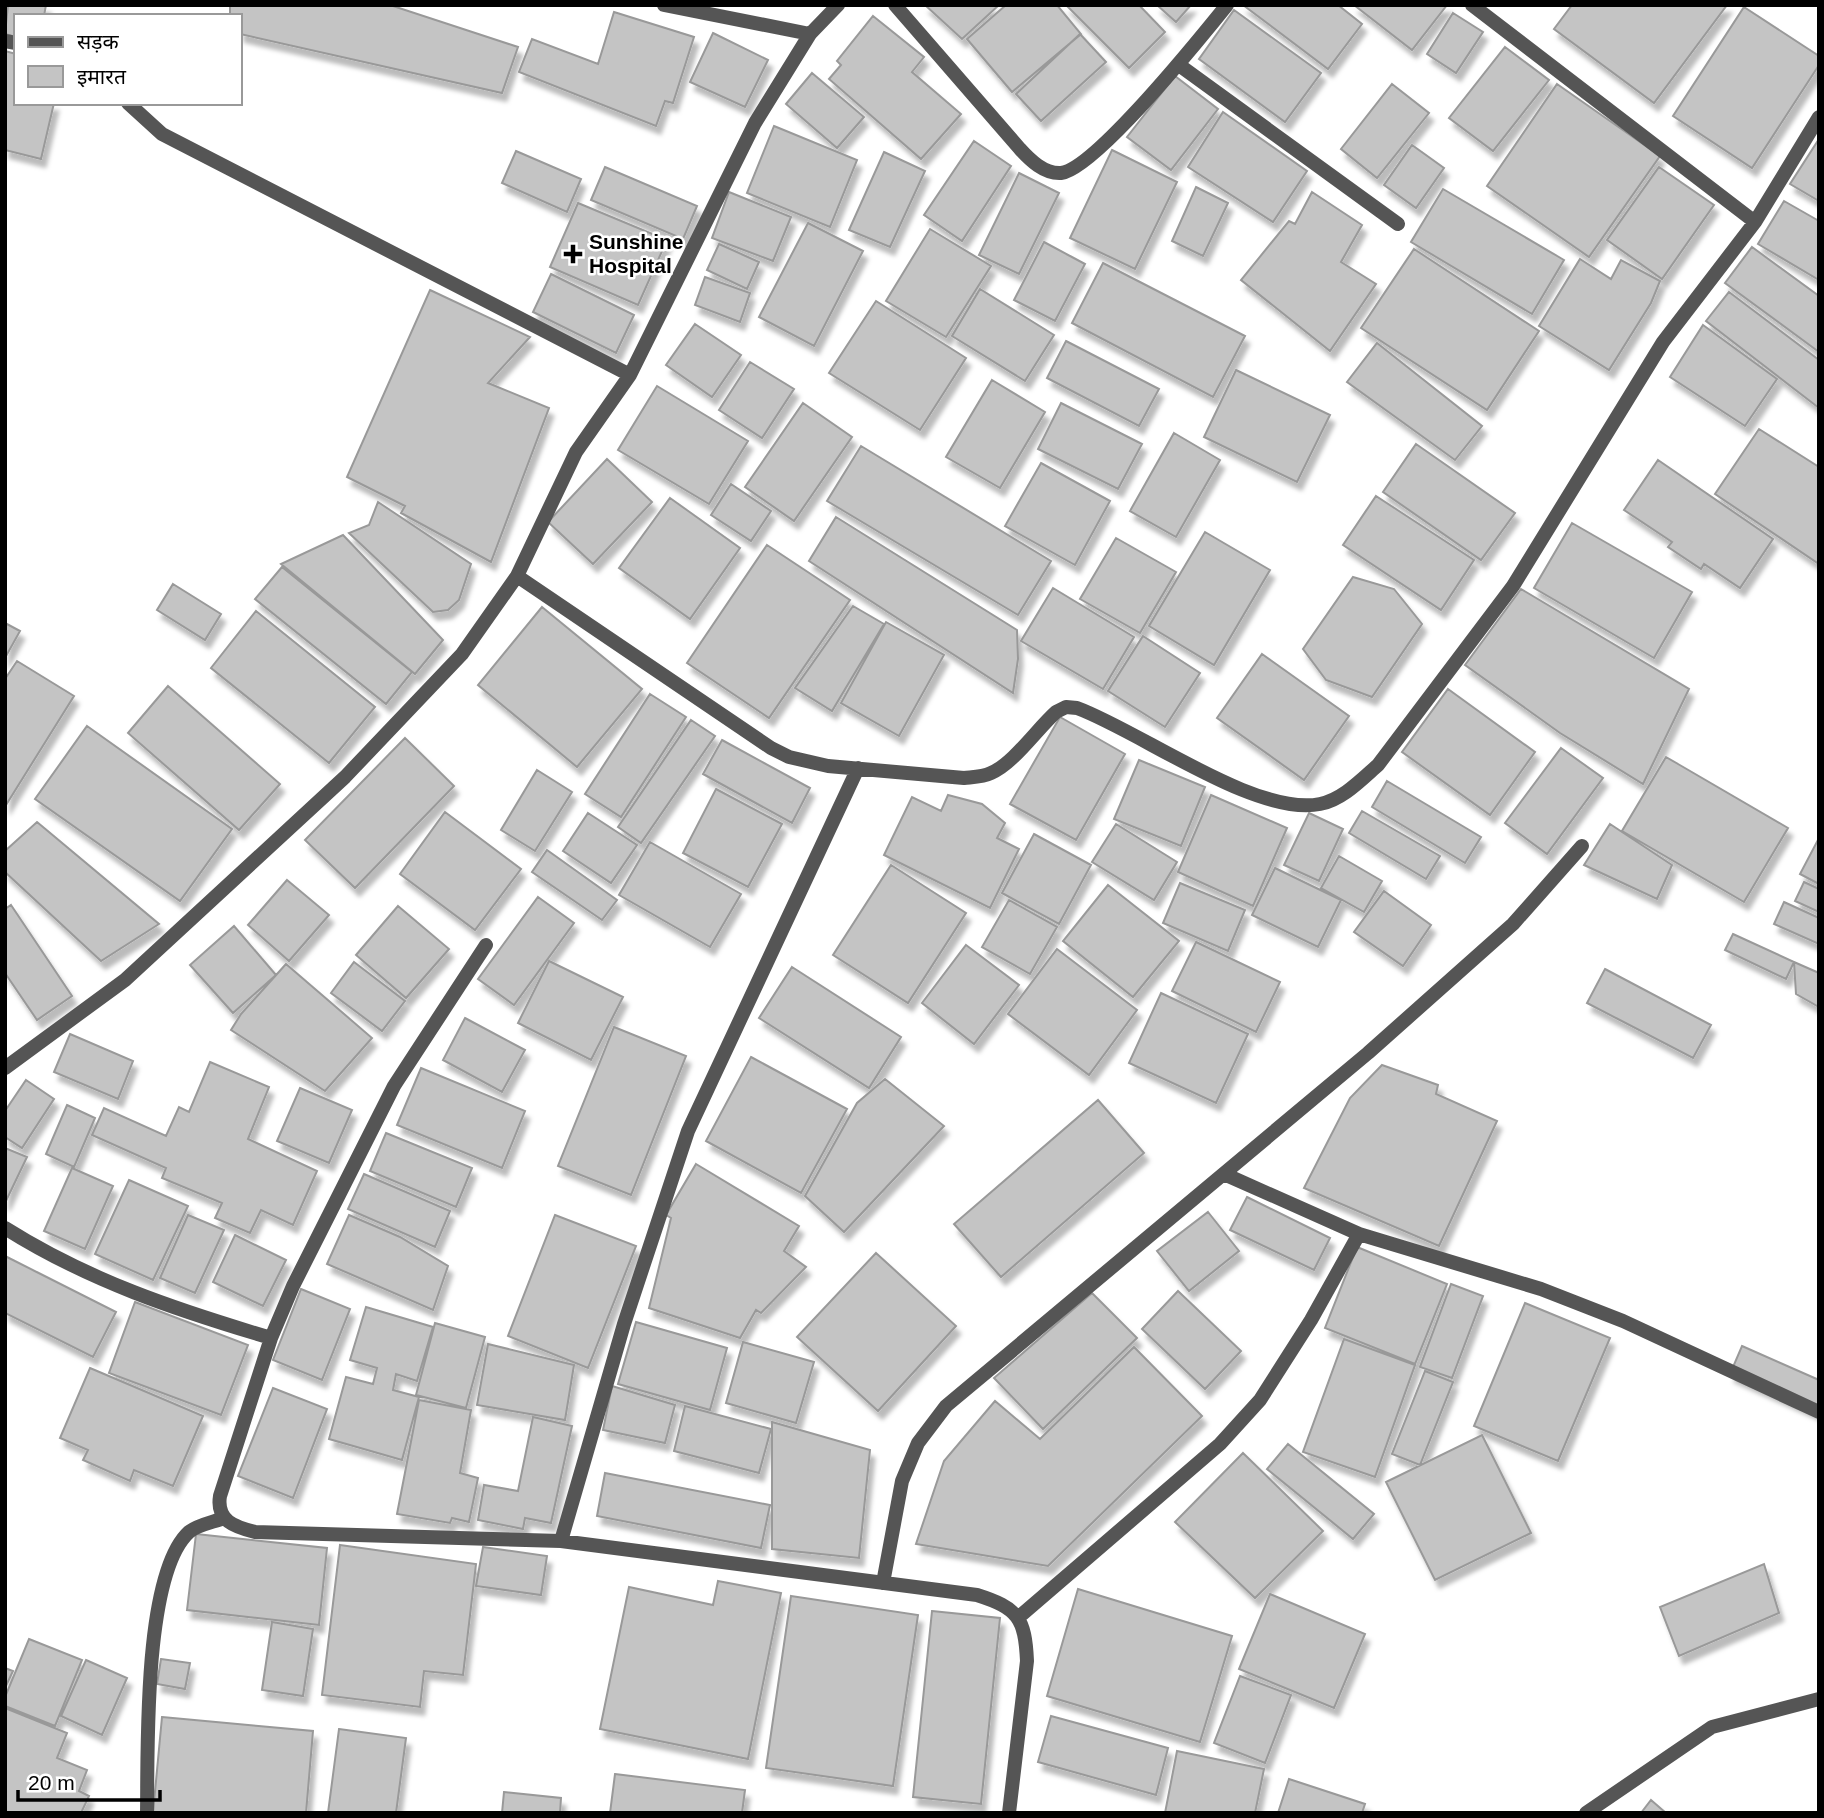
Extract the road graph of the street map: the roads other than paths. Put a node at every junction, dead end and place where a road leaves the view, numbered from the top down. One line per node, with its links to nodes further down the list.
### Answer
1 (664, 5): 6 (street)
2 (838, 5): 6 (street)
3 (895, 5): 7 (street)
4 (1227, 5): 7 (street)
5 (1472, 5): 10 (street)
6 (810, 34): 12 (street)
7 (1179, 65): 11 (street)
8 (130, 105): 12 (street)
9 (1819, 117): 10 (street)
10 (1755, 222): 14 (street)
11 (1398, 224)
12 (630, 375): 13 (street)
13 (517, 576): 14 (street); 17 (street)
14 (859, 768): 24 (street)
15 (1583, 846): 18 (street)
16 (486, 945): 21 (street)
17 (5, 1068)
18 (1224, 1174): 20 (street); 25 (street)
19 (5, 1228): 21 (street)
20 (1359, 1234): 22 (street); 26 (street)
21 (271, 1338): 23 (street)
22 (1819, 1412)
23 (224, 1518): 24 (street); 28 (street)
24 (561, 1541): 25 (street)
25 (883, 1583): 26 (street)
26 (1019, 1617): 29 (street)
27 (1819, 1699): 30 (street)
28 (147, 1813)
29 (1009, 1813)
30 (1586, 1813)

